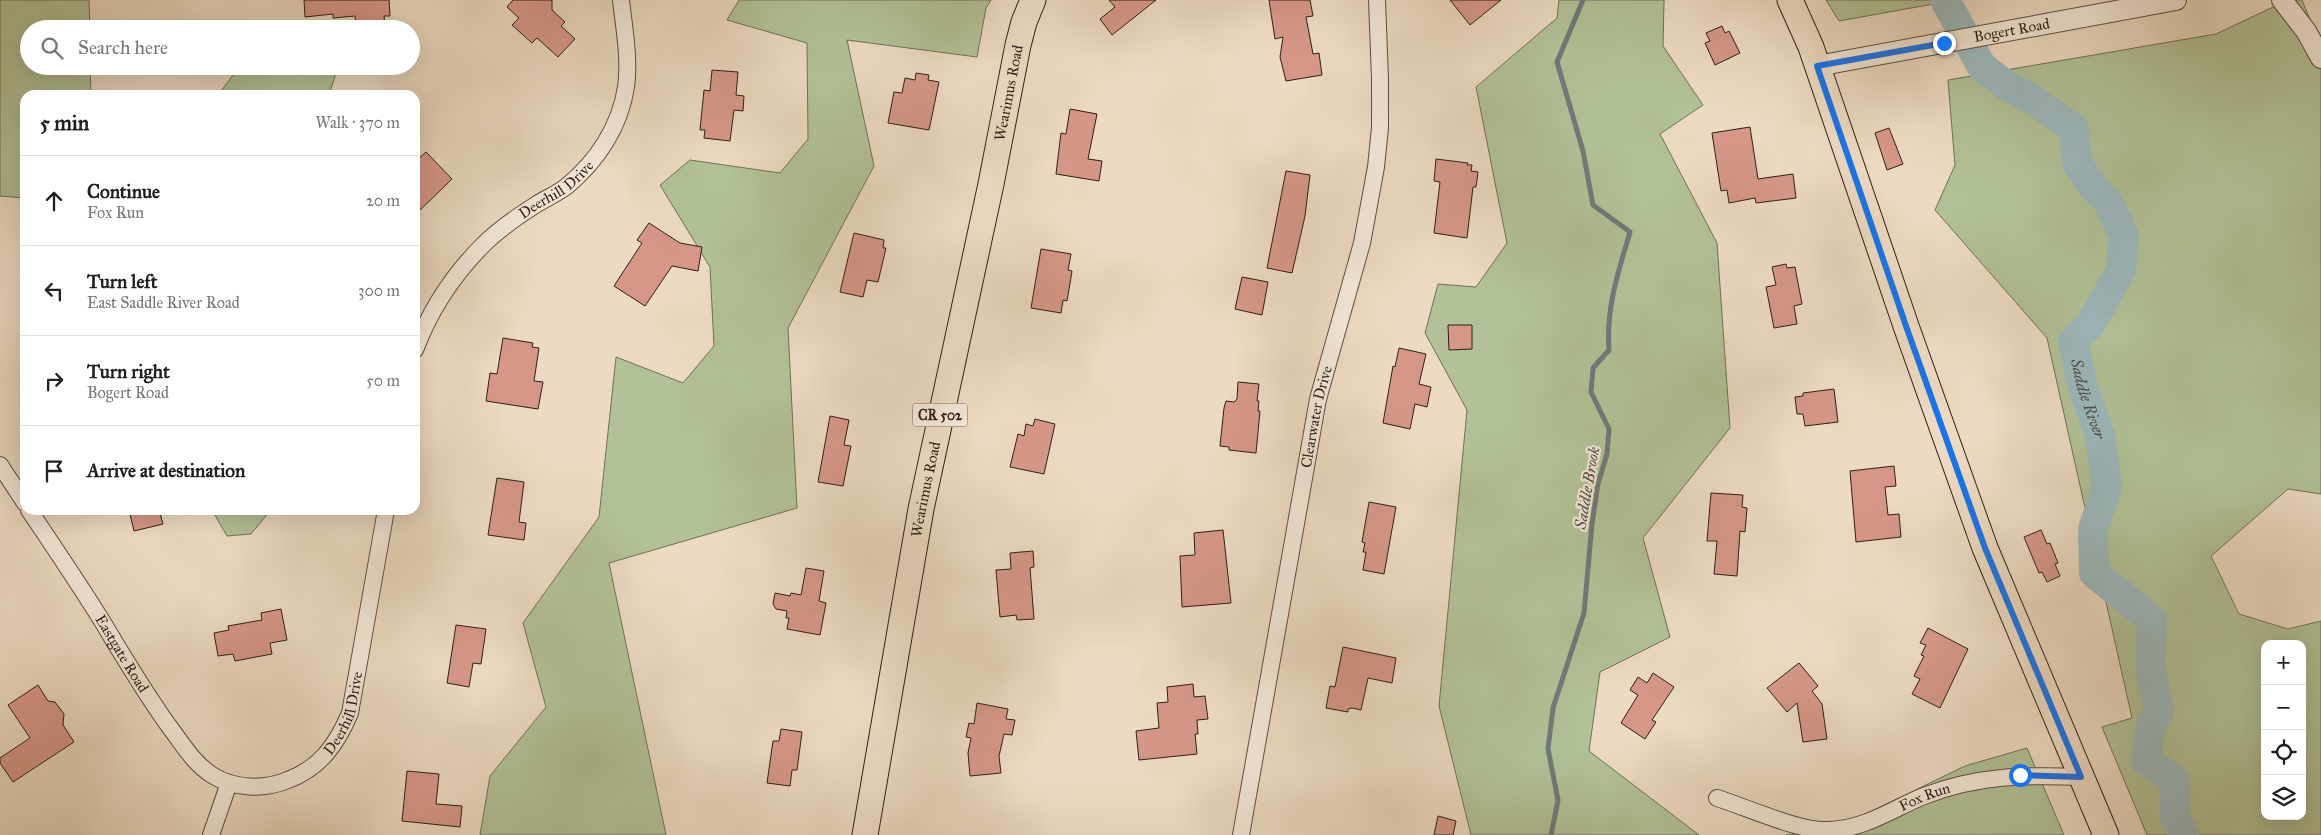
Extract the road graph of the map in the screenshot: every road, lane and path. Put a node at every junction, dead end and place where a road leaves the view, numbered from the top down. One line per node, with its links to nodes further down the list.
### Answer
1 (621, 0): 9 (street, Deerhill Drive)
2 (1033, 0): 18 (main road, Wearimus Road / CR 502)
3 (1377, 0): 19 (street, Clearwater Drive)
4 (1790, 0): 8 (main road)
5 (2176, 0): 8 (street, Bogert Road)
6 (2282, 0): 7 (street)
7 (2321, 58)
8 (1817, 66): 14 (main road)
9 (420, 340)
10 (0, 465): 11 (street)
11 (20, 495)
12 (33, 515): 15 (street, Eastgate Road)
13 (385, 515): 15 (street, Deerhill Drive)
14 (2081, 777): 16 (street, Fox Run); 20 (main road)
15 (229, 783): 17 (street)
16 (1717, 798)
17 (211, 835)
18 (865, 835)
19 (1241, 835)
20 (2106, 835)

